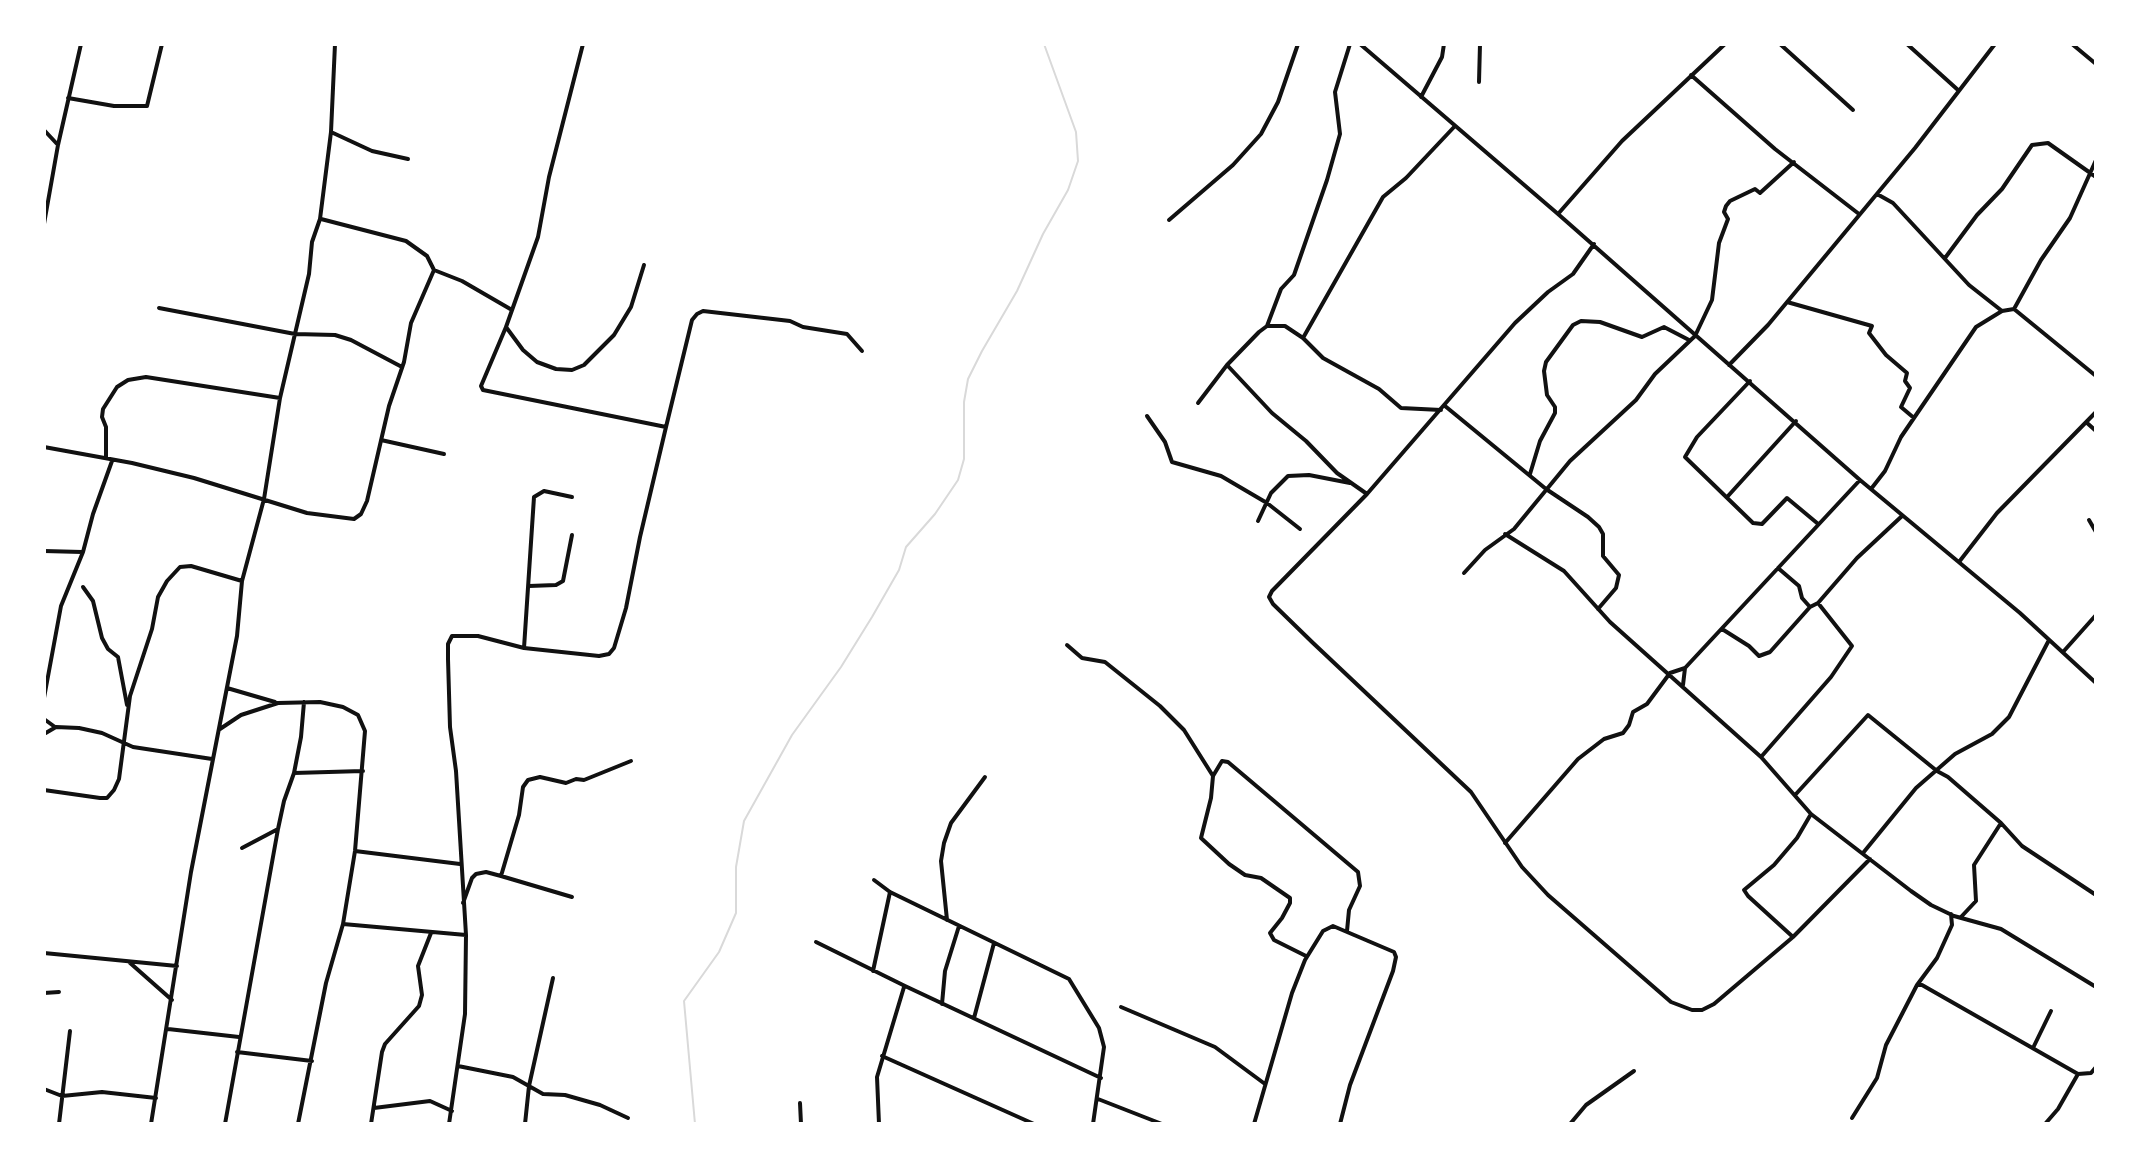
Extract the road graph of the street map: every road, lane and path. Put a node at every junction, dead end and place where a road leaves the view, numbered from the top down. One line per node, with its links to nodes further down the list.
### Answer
1 (81, 44): 22 (street)
2 (162, 44): 22 (street)
3 (335, 44): 26 (street)
4 (583, 44): 46 (street)
5 (1298, 44): 37 (street)
6 (1350, 44): 48 (street)
7 (1360, 44): 21 (street)
8 (1444, 44): 21 (street)
9 (1480, 44): 19 (street)
10 (1725, 44): 18 (street)
11 (1780, 44): 23 (street)
12 (1907, 44): 20 (street)
13 (1995, 44): 20 (street)
14 (2072, 44): 16 (street)
15 (2082, 44): 16 (street)
16 (2084, 54): 17 (street)
17 (2096, 64)
18 (1691, 75): 30 (street); 34 (street)
19 (1479, 82)
20 (1958, 90): 33 (street)
21 (1421, 97): 24 (street)
22 (68, 98): 27 (street)
23 (1853, 110)
24 (1455, 126): 34 (street); 52 (street)
25 (44, 130): 27 (street)
26 (331, 132): 28 (street); 36 (street)
27 (58, 145): 38 (street)
28 (408, 159)
29 (2096, 160): 31 (street)
30 (1794, 162): 35 (street); 51 (street)
31 (2091, 172): 32 (street); 40 (street); 45 (street)
32 (2096, 177)
33 (1877, 194): 35 (street); 40 (street)
34 (1558, 214): 39 (street)
35 (1859, 214): 43 (street)
36 (320, 219): 42 (street); 50 (street)
37 (1169, 220)
38 (44, 224)
39 (1594, 244): 51 (street); 62 (street)
40 (1945, 258): 47 (street)
41 (644, 265): 49 (street)
42 (434, 270): 46 (street); 57 (street)
43 (1787, 302): 56 (street); 65 (street)
44 (159, 308): 50 (street)
45 (2014, 309): 47 (street); 58 (street)
46 (512, 310): 49 (street)
47 (2002, 311): 65 (street)
48 (1267, 326): 52 (street); 55 (street)
49 (506, 327): 68 (street)
50 (295, 334): 57 (street); 60 (street)
51 (1695, 336): 53 (street); 56 (street)
52 (1303, 338): 62 (street)
53 (1689, 340): 75 (street); 78 (street)
54 (862, 351): 68 (street)
55 (1227, 365): 61 (street); 77 (street)
56 (1729, 365): 59 (street)
57 (402, 367): 70 (street)
58 (2096, 376)
59 (1750, 381): 66 (street); 81 (street)
60 (280, 398): 73 (street); 83 (street)
61 (1198, 403)
62 (1444, 408): 75 (street); 80 (street)
63 (2096, 412): 67 (street)
64 (1147, 416): 84 (street)
65 (1914, 418): 79 (street)
66 (1796, 421): 76 (street); 81 (street)
67 (2086, 422): 69 (street); 95 (street)
68 (666, 427): 109 (street)
69 (2096, 431)
70 (381, 440): 72 (street); 83 (street)
71 (44, 447): 73 (street)
72 (444, 454)
73 (106, 458): 74 (street)
74 (112, 461): 83 (street); 94 (street)
75 (1530, 474): 78 (street)
76 (1860, 480): 79 (street); 88 (street)
77 (1352, 484): 80 (street); 84 (street)
78 (1546, 489): 91 (street); 103 (street)
79 (1871, 489): 85 (street)
80 (1367, 494): 140 (street)
81 (1728, 496): 88 (street)
82 (572, 497): 99 (street)
83 (264, 499): 98 (street)
84 (1267, 503): 87 (street); 89 (street)
85 (1902, 516): 95 (street); 101 (street)
86 (2089, 520): 90 (street)
87 (1258, 521)
88 (1818, 524): 96 (street)
89 (1300, 529)
90 (2096, 532)
91 (1505, 534): 97 (street); 103 (street)
92 (572, 535): 99 (street)
93 (44, 551): 94 (street)
94 (83, 552): 110 (street)
95 (1959, 562): 106 (street)
96 (1778, 568): 102 (street); 105 (street)
97 (1464, 573)
98 (242, 581): 117 (street); 121 (street)
99 (529, 586): 109 (street)
100 (83, 587): 121 (street)
101 (1818, 603): 102 (street); 127 (street)
102 (1810, 607): 105 (street)
103 (1598, 609): 113 (street)
104 (2096, 615): 111 (street)
105 (1722, 629): 112 (street)
106 (2049, 640): 111 (street); 131 (street)
107 (1067, 645): 133 (street)
108 (44, 648): 110 (street)
109 (524, 648): 145 (street)
110 (52, 650): 114 (street)
111 (2062, 652): 115 (street)
112 (1685, 668): 113 (street); 116 (street)
113 (1670, 673): 116 (street); 140 (street)
114 (46, 680): 118 (street)
115 (2096, 683)
116 (1683, 685): 127 (street)
117 (227, 688): 120 (street); 124 (street)
118 (44, 698)
119 (304, 702): 120 (street); 130 (street); 132 (street)
120 (278, 703): 124 (street)
121 (128, 707): 126 (street)
122 (44, 719): 123 (street)
123 (56, 727): 125 (street); 126 (street)
124 (218, 730): 128 (street)
125 (44, 734)
126 (123, 744): 128 (street); 135 (street)
127 (1761, 757): 136 (street)
128 (212, 759): 166 (street)
129 (631, 761): 146 (street)
130 (363, 771): 132 (street); 142 (street)
131 (1937, 771): 136 (street); 138 (street); 143 (street)
132 (294, 773): 139 (street)
133 (1213, 776): 157 (street); 164 (street)
134 (985, 777): 154 (street)
135 (44, 790)
136 (1796, 794): 137 (street)
137 (1811, 814): 143 (street); 160 (street)
138 (2001, 823): 149 (street); 153 (street)
139 (278, 829): 141 (street); 181 (street)
140 (1505, 843): 160 (street)
141 (242, 848)
142 (355, 851): 145 (street); 155 (street)
143 (1863, 853): 144 (street)
144 (1870, 859): 152 (street); 160 (street)
145 (460, 864): 151 (street)
146 (501, 876): 150 (street); 151 (street)
147 (874, 880): 148 (street)
148 (890, 892): 154 (street); 167 (street)
149 (2096, 895)
150 (572, 897)
151 (462, 905): 159 (street)
152 (1951, 914): 153 (street); 169 (street)
153 (1961, 917): 171 (street)
154 (947, 920): 156 (street)
155 (343, 924): 158 (street); 185 (street)
156 (959, 926): 162 (street); 175 (street)
157 (1347, 931): 164 (street); 215 (street)
158 (431, 933): 159 (street); 198 (street)
159 (466, 935): 186 (street)
160 (1793, 937)
161 (816, 942): 167 (street)
162 (994, 943): 178 (street); 190 (street)
163 (44, 953): 165 (street)
164 (1306, 956): 191 (street)
165 (128, 961): 166 (street); 174 (street)
166 (177, 966): 174 (street)
167 (873, 971): 170 (street)
168 (553, 978): 192 (street)
169 (1917, 985): 182 (street); 201 (street)
170 (905, 986): 175 (street); 184 (street)
171 (2096, 987)
172 (59, 992): 173 (street)
173 (44, 993)
174 (172, 1000): 179 (street)
175 (942, 1004): 178 (street)
176 (1121, 1007): 191 (street)
177 (2051, 1011): 182 (street)
178 (974, 1018): 190 (street)
179 (168, 1029): 181 (street); 195 (street)
180 (70, 1031): 194 (street)
181 (239, 1037): 183 (street)
182 (2033, 1048): 189 (street)
183 (237, 1052): 185 (street); 204 (street)
184 (882, 1056): 210 (street); 211 (street)
185 (312, 1061): 205 (street)
186 (458, 1066): 192 (street); 199 (street)
187 (2096, 1067): 189 (street)
188 (1634, 1071): 216 (street)
189 (2078, 1074): 217 (street)
190 (1101, 1078): 196 (street)
191 (1265, 1084): 214 (street)
192 (529, 1086): 200 (street); 208 (street)
193 (44, 1089): 194 (street)
194 (62, 1096): 195 (street); 202 (street)
195 (156, 1098): 203 (street)
196 (1098, 1099): 212 (street); 213 (street)
197 (800, 1103): 209 (street)
198 (374, 1108): 199 (street); 206 (street)
199 (452, 1111): 207 (street)
200 (628, 1118)
201 (1852, 1118)
202 (59, 1124)
203 (151, 1124)
204 (225, 1124)
205 (298, 1124)
206 (371, 1124)
207 (449, 1124)
208 (525, 1124)
209 (801, 1124)
210 (879, 1124)
211 (1034, 1124)
212 (1093, 1124)
213 (1162, 1124)
214 (1254, 1124)
215 (1340, 1124)
216 (1570, 1124)
217 (2045, 1124)

